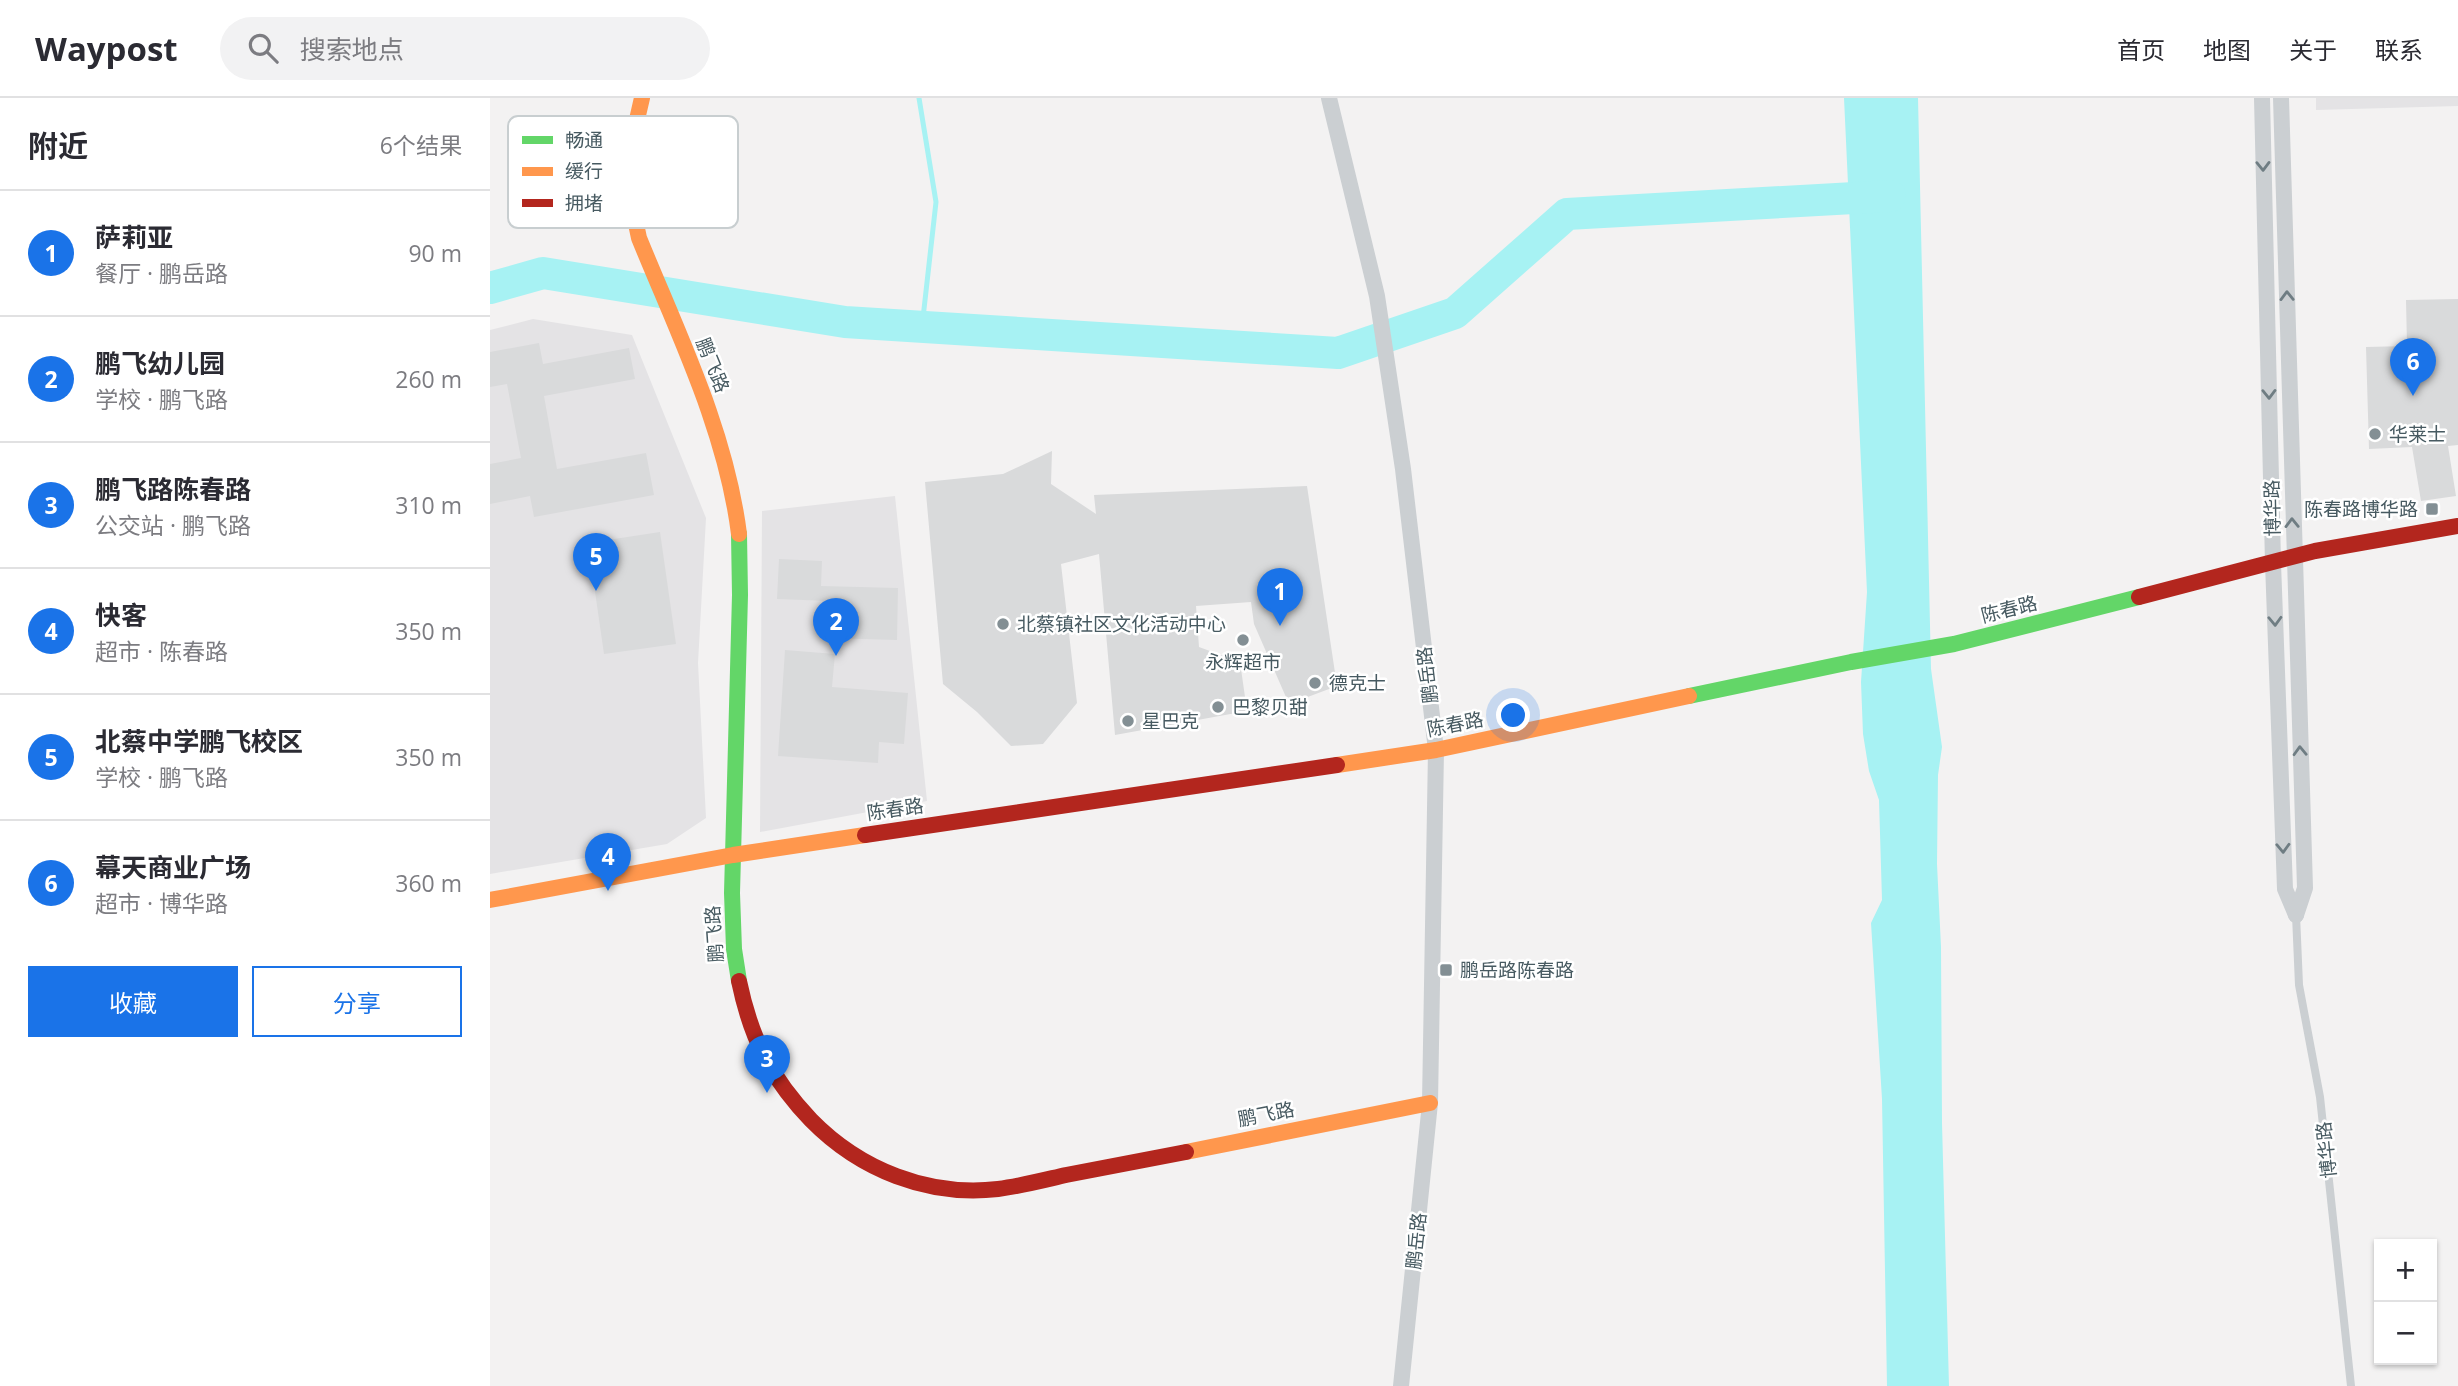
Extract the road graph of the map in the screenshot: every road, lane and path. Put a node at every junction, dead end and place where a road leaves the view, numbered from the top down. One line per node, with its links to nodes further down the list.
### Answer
1 (642, 98): 5 (street, 鹏飞路)
2 (1329, 98): 10 (street, 鹏岳路)
3 (2262, 98): 9 (street, 博华路, one-way to 9)
4 (2281, 98): 8 (street, 博华路, one-way to 4)
5 (637, 116)
6 (636, 228): 11 (street, 鹏飞路)
7 (2458, 526): 8 (street, 陈春路)
8 (2293, 557): 9 (street, 陈春路); 13 (street, 博华路, one-way to 8)
9 (2273, 563): 10 (street, 陈春路); 13 (street, 博华路, one-way to 13)
10 (1436, 750): 11 (street, 陈春路); 14 (street, 鹏岳路)
11 (733, 855): 12 (street, 陈春路); 14 (street, 鹏飞路)
12 (490, 900)
13 (2296, 915): 16 (lane, 博华路)
14 (1430, 1103): 15 (street, 鹏岳路)
15 (1401, 1386)
16 (2351, 1386)

